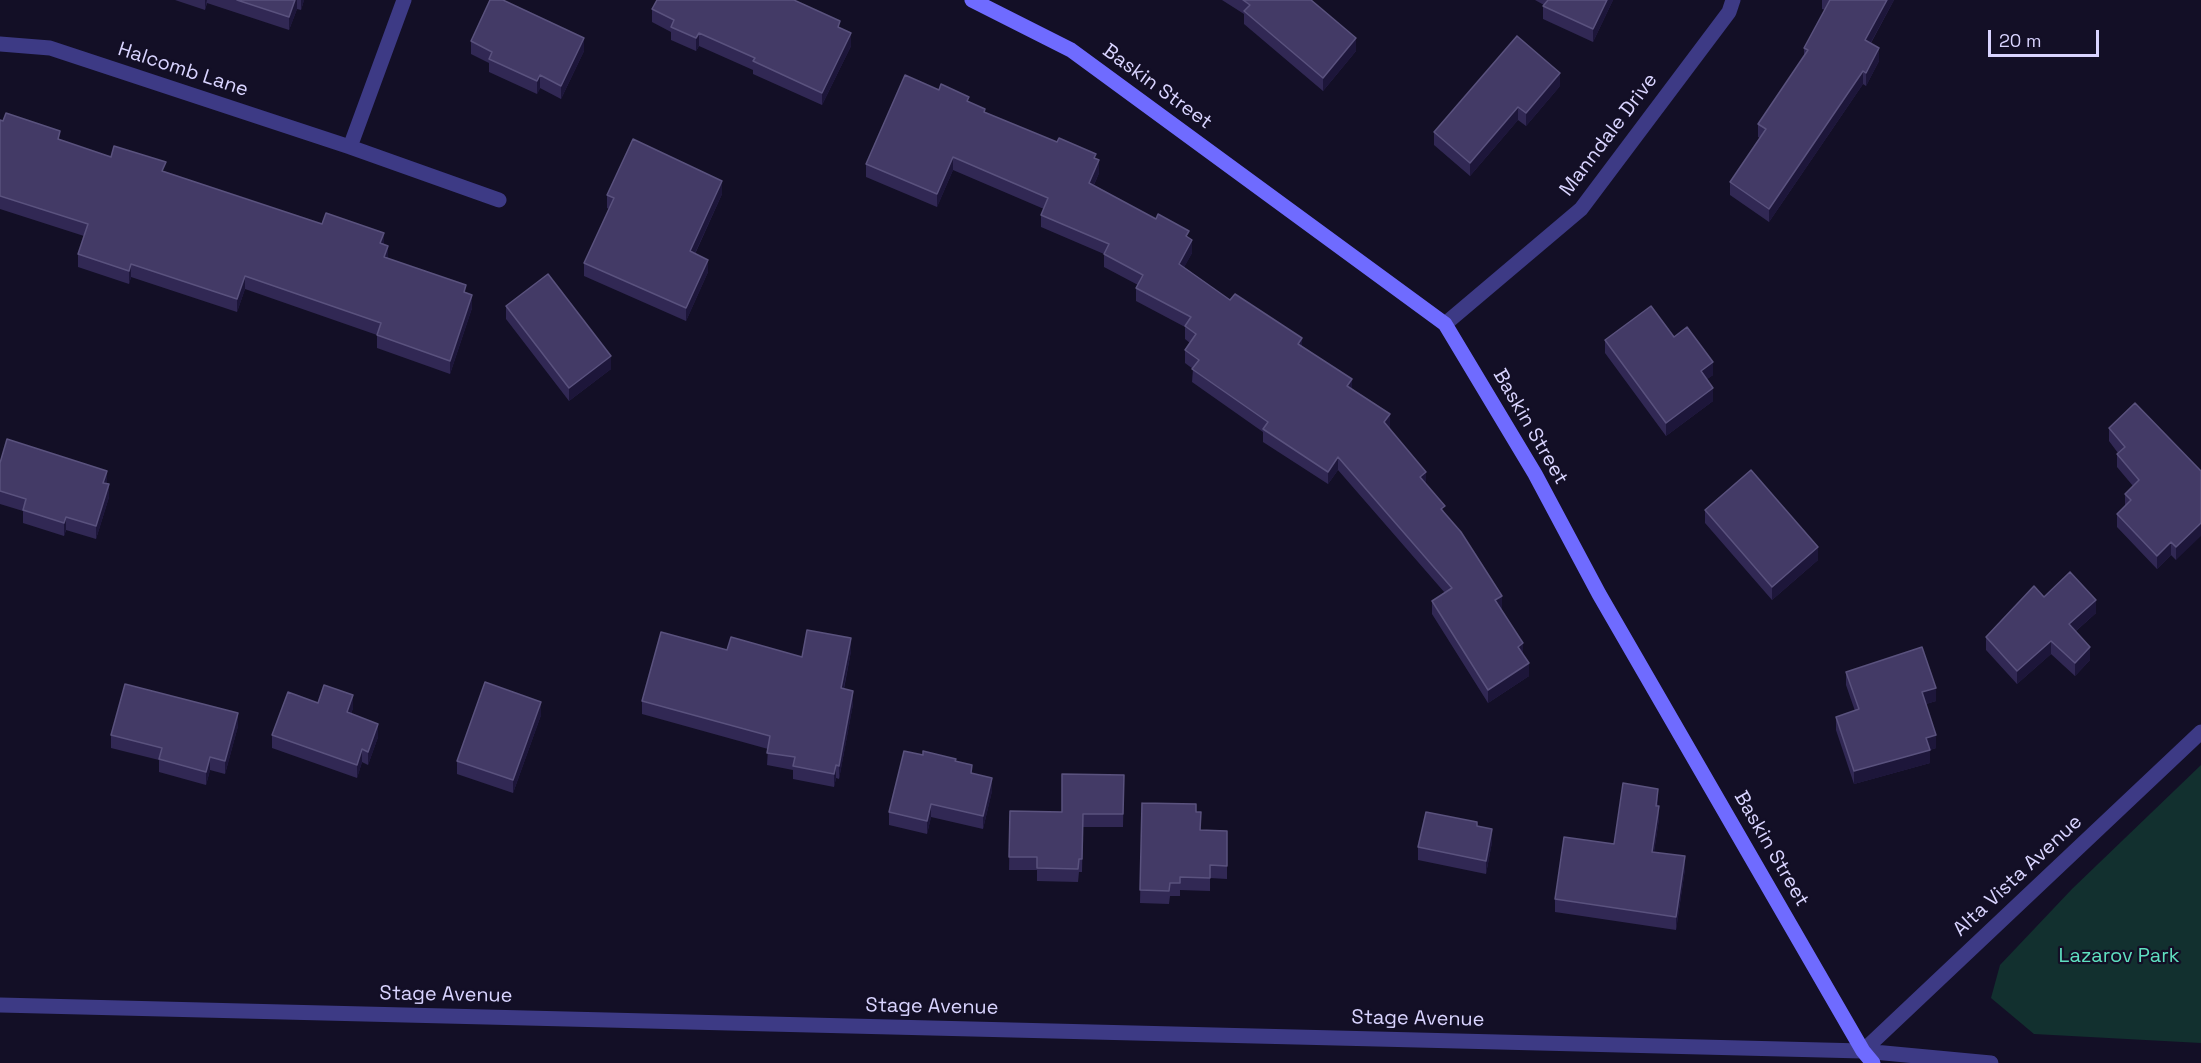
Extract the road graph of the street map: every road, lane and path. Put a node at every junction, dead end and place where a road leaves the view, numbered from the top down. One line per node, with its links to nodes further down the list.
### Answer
1 (404, 0): 5 (street)
2 (972, 0): 7 (street, Baskin Street)
3 (1733, 0): 7 (street, Manndale Drive)
4 (0, 44): 5 (street, Halcomb Lane)
5 (350, 147): 6 (street, Halcomb Lane)
6 (499, 200)
7 (1445, 324): 10 (street, Baskin Street)
8 (2201, 732): 10 (street, Alta Vista Avenue)
9 (0, 1005): 10 (street, Stage Avenue)
10 (1868, 1057): 11 (street, Stage Avenue)
11 (1991, 1063)

